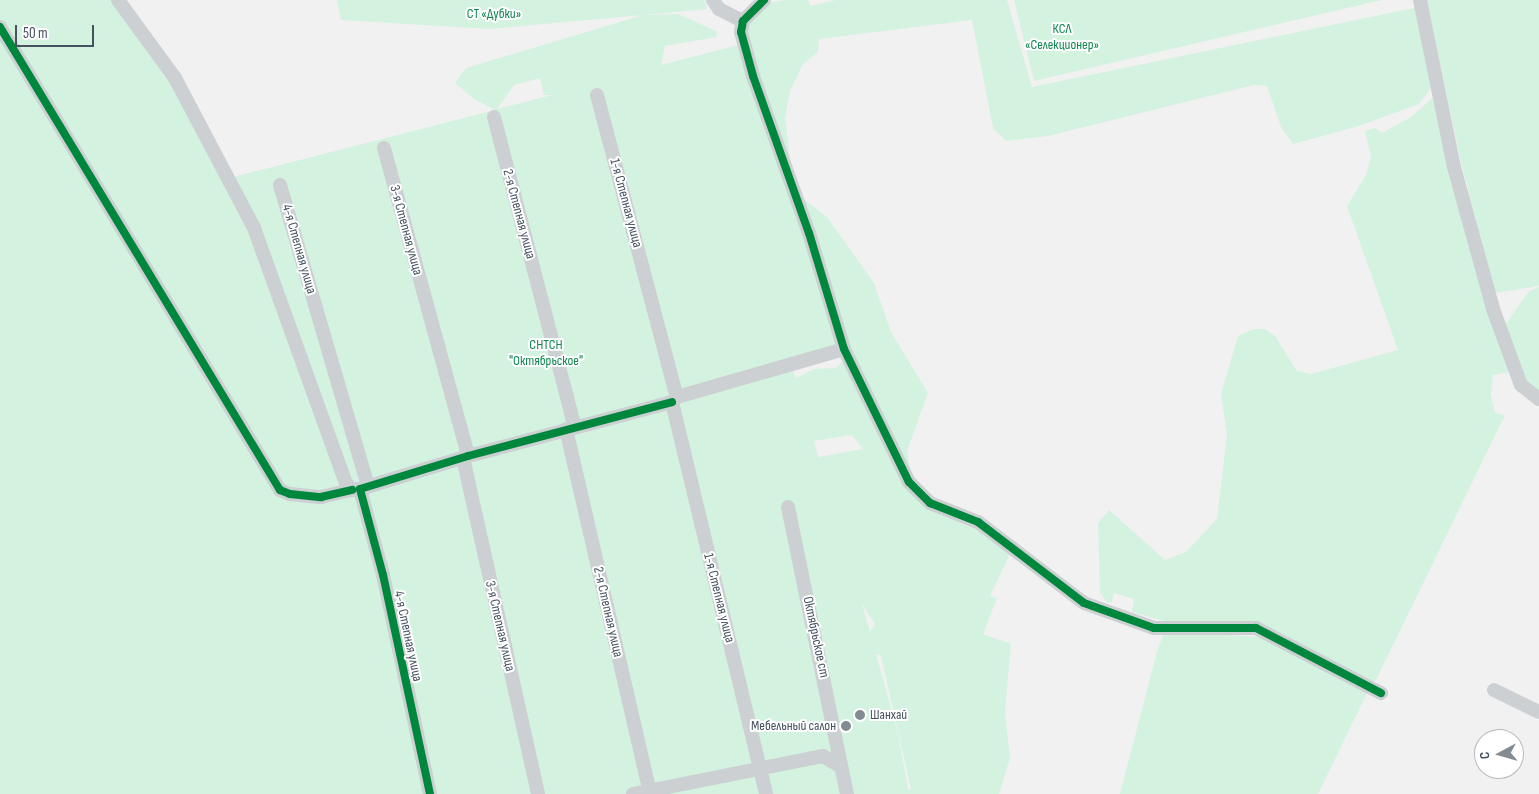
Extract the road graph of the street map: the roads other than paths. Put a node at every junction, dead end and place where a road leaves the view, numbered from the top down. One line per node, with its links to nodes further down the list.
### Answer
1 (118, 0): 16 (street)
2 (713, 0): 5 (street)
3 (1420, 0): 12 (street)
4 (756, 2): 5 (street)
5 (743, 21): 11 (street)
6 (0, 27): 16 (street)
7 (597, 95): 13 (street, 1-я Степная улица)
8 (494, 117): 14 (street, 2-я Степная улица)
9 (384, 148): 15 (street, 3-я Степная улица)
10 (280, 185): 16 (street, 4-я Степная улица)
11 (844, 349): 13 (street); 19 (street)
12 (1539, 398)
13 (675, 400): 14 (street); 22 (street, 1-я Степная улица)
14 (570, 428): 15 (street); 23 (street, 2-я Степная улица)
15 (465, 457): 16 (street); 25 (street, 3-я Степная улица)
16 (361, 488): 24 (street, 4-я Степная улица)
17 (788, 507): 21 (street, Октябрьское ст)
18 (1494, 690): 20 (street)
19 (1381, 693)
20 (1539, 712)
21 (841, 767): 22 (street); 28 (street, Октябрьское ст)
22 (761, 769): 23 (street); 27 (street, 1-я Степная улица)
23 (649, 792): 26 (street)
24 (430, 794)
25 (538, 794)
26 (632, 794)
27 (766, 794)
28 (848, 794)

